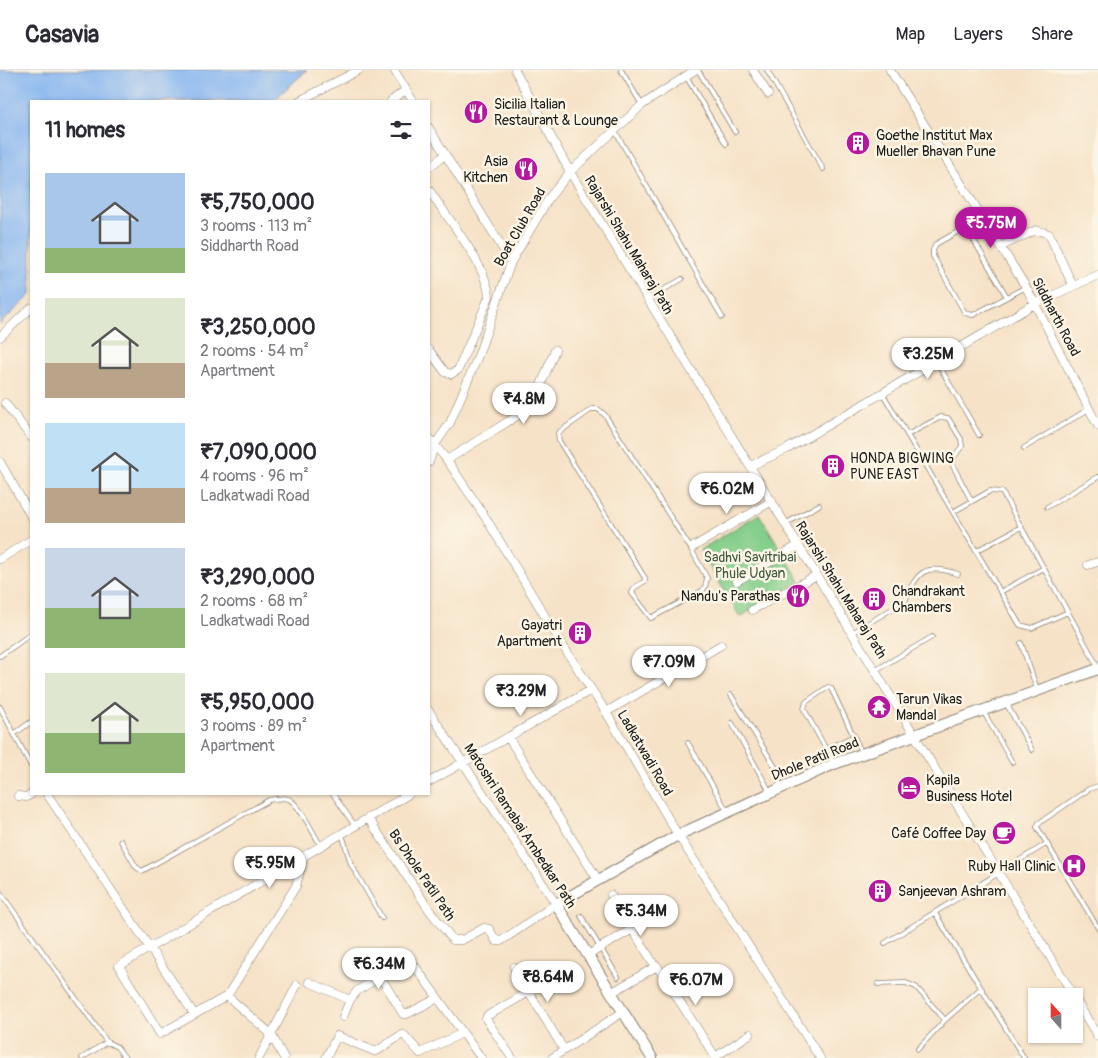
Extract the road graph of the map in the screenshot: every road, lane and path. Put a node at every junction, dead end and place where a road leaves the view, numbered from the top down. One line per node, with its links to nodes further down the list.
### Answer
1 (359, 70): 12 (street)
2 (394, 70): 10 (street)
3 (515, 70): 23 (street, Rajarshi Shahu Maharaj Path)
4 (621, 70): 15 (lane)
5 (697, 70): 9 (street, Boat Club Road); 18 (lane)
6 (753, 70): 11 (street)
7 (767, 70): 22 (lane)
8 (890, 70): 25 (street, Siddharth Road)
9 (686, 76): 15 (street, Boat Club Road); 19 (lane)
10 (406, 90): 13 (street); 14 (street)
11 (768, 94)
12 (301, 100)
13 (392, 100)
14 (411, 100)
15 (642, 105): 17 (street, Boat Club Road)
16 (430, 130): 20 (street)
17 (615, 130): 23 (street, Boat Club Road); 39 (lane)
18 (734, 132)
19 (726, 144)
20 (445, 155): 21 (street); 28 (street)
21 (430, 166)
22 (823, 169)
23 (570, 172): 28 (street, Boat Club Road); 36 (street, Rajarshi Shahu Maharaj Path)
24 (430, 192): 33 (street)
25 (984, 216): 26 (lane); 27 (street, Siddharth Road)
26 (966, 227): 35 (lane); 35 (lane)
27 (1002, 246): 31 (street); 32 (street, Siddharth Road)
28 (511, 262): 34 (street, Boat Club Road)
29 (1098, 275): 31 (street)
30 (682, 279): 36 (lane)
31 (1073, 286): 37 (street)
32 (1026, 287): 35 (lane); 37 (street, Siddharth Road)
33 (488, 288): 34 (street); 42 (street)
34 (501, 290): 51 (street, Boat Club Road)
35 (1007, 297)
36 (648, 299): 55 (street, Rajarshi Shahu Maharaj Path)
37 (1036, 303): 43 (street); 46 (street, Siddharth Road)
38 (30, 309): 40 (street)
39 (722, 317)
40 (0, 337)
41 (555, 350): 53 (street)
42 (430, 351)
43 (937, 362): 44 (street); 49 (lane)
44 (883, 394): 48 (lane); 55 (street)
45 (5, 403): 50 (street)
46 (1089, 409): 47 (street, Siddharth Road); 52 (lane)
47 (1098, 426)
48 (907, 435): 57 (lane); 61 (lane)
49 (979, 435)
50 (30, 436)
51 (431, 447): 53 (street, Ladkatwadi Road)
52 (1024, 448)
53 (447, 460): 87 (street, Ladkatwadi Road)
54 (0, 462): 62 (street)
55 (750, 466): 58 (street, Rajarshi Shahu Maharaj Path)
56 (1098, 477): 60 (lane)
57 (971, 500): 61 (lane); 64 (lane)
58 (772, 502): 63 (street, Rajarshi Shahu Maharaj Path); 67 (street)
59 (819, 505): 63 (lane)
60 (1047, 507)
61 (953, 512): 68 (lane)
62 (30, 514)
63 (786, 524): 66 (street, Rajarshi Shahu Maharaj Path)
64 (1021, 526): 68 (lane); 72 (lane)
65 (30, 541): 69 (street)
66 (799, 545): 74 (street, Rajarshi Shahu Maharaj Path); 75 (street)
67 (692, 548): 67 (lane)
68 (976, 551): 76 (lane)
69 (0, 559)
70 (1098, 562): 71 (street)
71 (1088, 565)
72 (1044, 568): 76 (lane); 78 (lane)
73 (958, 574): 79 (lane)
74 (817, 575): 77 (street); 79 (street, Rajarshi Shahu Maharaj Path)
75 (737, 581)
76 (1000, 592): 78 (lane)
77 (752, 610)
78 (1068, 612): 85 (lane)
79 (852, 633): 86 (street, Rajarshi Shahu Maharaj Path)
80 (30, 635): 84 (lane)
81 (932, 637): 86 (lane)
82 (1021, 643): 88 (lane)
83 (721, 645): 93 (street)
84 (0, 656)
85 (1098, 668): 88 (street, Dhole Patil Road)
86 (876, 670): 98 (street, Rajarshi Shahu Maharaj Path)
87 (591, 690): 93 (street, Ladkatwadi Road); 100 (street)
88 (1037, 691): 90 (street, Dhole Patil Road)
89 (731, 695): 111 (lane)
90 (1006, 703): 92 (street, Dhole Patil Road); 103 (lane)
91 (0, 707): 97 (lane)
92 (983, 711): 98 (street, Dhole Patil Road); 105 (lane)
93 (606, 712): 121 (street, Ladkatwadi Road)
94 (430, 713): 106 (street, Matoshri Ramabai Ambedkar Path)
95 (30, 723): 97 (lane)
96 (732, 723): 111 (lane)
97 (14, 734): 107 (lane)
98 (916, 735): 104 (street, Dhole Patil Road); 126 (street, Rajarshi Shahu Maharaj Path)
99 (854, 736): 102 (lane); 102 (lane); 104 (lane)
100 (508, 737): 106 (street); 127 (street)
101 (688, 743): 117 (lane)
102 (826, 749): 108 (lane)
103 (1032, 750)
104 (862, 754): 108 (street, Dhole Patil Road)
105 (1012, 762)
106 (462, 763): 109 (street); 130 (street, Matoshri Ramabai Ambedkar Path)
107 (30, 764)
108 (834, 764): 111 (street, Dhole Patil Road)
109 (430, 781)
110 (1098, 786): 123 (lane)
111 (775, 790): 117 (street, Dhole Patil Road)
112 (30, 795): 115 (street)
113 (48, 795): 138 (street)
114 (334, 795): 119 (lane)
115 (18, 796)
116 (398, 797): 118 (street)
117 (727, 811): 121 (street, Dhole Patil Road)
118 (368, 818): 119 (street); 130 (street, Bs Dhole Patil Path)
119 (355, 826): 120 (street)
120 (342, 834): 124 (street); 134 (lane)
121 (678, 835): 127 (street, Dhole Patil Road); 177 (street, Ladkatwadi Road)
122 (121, 841): 124 (lane)
123 (1046, 844): 126 (lane); 135 (lane)
124 (321, 846): 125 (street)
125 (304, 856): 138 (street); 152 (street)
126 (1000, 874): 132 (lane); 149 (street, Rajarshi Shahu Maharaj Path)
127 (598, 880): 130 (street, Dhole Patil Road)
128 (0, 892): 164 (lane)
129 (611, 895): 136 (street)
130 (556, 904): 140 (street, Matoshri Ramabai Ambedkar Path)
131 (663, 911): 136 (street)
132 (935, 913): 137 (lane); 148 (lane)
133 (581, 916): 139 (lane)
134 (382, 918)
135 (1098, 928)
136 (632, 929): 139 (street); 141 (street)
137 (885, 943)
138 (151, 946): 157 (street); 157 (street)
139 (600, 948): 140 (street); 144 (lane)
140 (588, 955): 151 (street, Matoshri Ramabai Ambedkar Path)
141 (652, 961)
142 (514, 967): 150 (street)
143 (380, 976): 153 (street); 153 (street); 154 (street)
144 (618, 977)
145 (309, 982): 154 (street)
146 (297, 984): 161 (street)
147 (878, 984): 159 (lane)
148 (981, 988): 159 (lane); 178 (lane)
149 (1069, 988)
150 (529, 992): 166 (street); 173 (street)
151 (611, 993): 156 (street, Matoshri Ramabai Ambedkar Path); 176 (street)
152 (227, 996): 157 (street); 161 (street)
153 (438, 998): 160 (street)
154 (350, 1000): 158 (street)
155 (1083, 1011): 163 (street, Rajarshi Shahu Maharaj Path)
156 (622, 1012): 166 (street); 175 (street, Matoshri Ramabai Ambedkar Path)
157 (194, 1014)
158 (343, 1018)
159 (945, 1020): 165 (lane)
160 (463, 1033): 171 (street); 172 (street)
161 (271, 1034): 169 (street); 170 (street)
162 (750, 1034): 176 (street)
163 (1098, 1037)
164 (107, 1042): 167 (lane); 168 (lane)
165 (918, 1049)
166 (564, 1050): 174 (street)
167 (82, 1058)
168 (125, 1058)
169 (259, 1058)
170 (284, 1058)
171 (326, 1058)
172 (481, 1058)
173 (512, 1058)
174 (552, 1058)
175 (652, 1058)
176 (716, 1058)
177 (820, 1058)
178 (1024, 1058)

